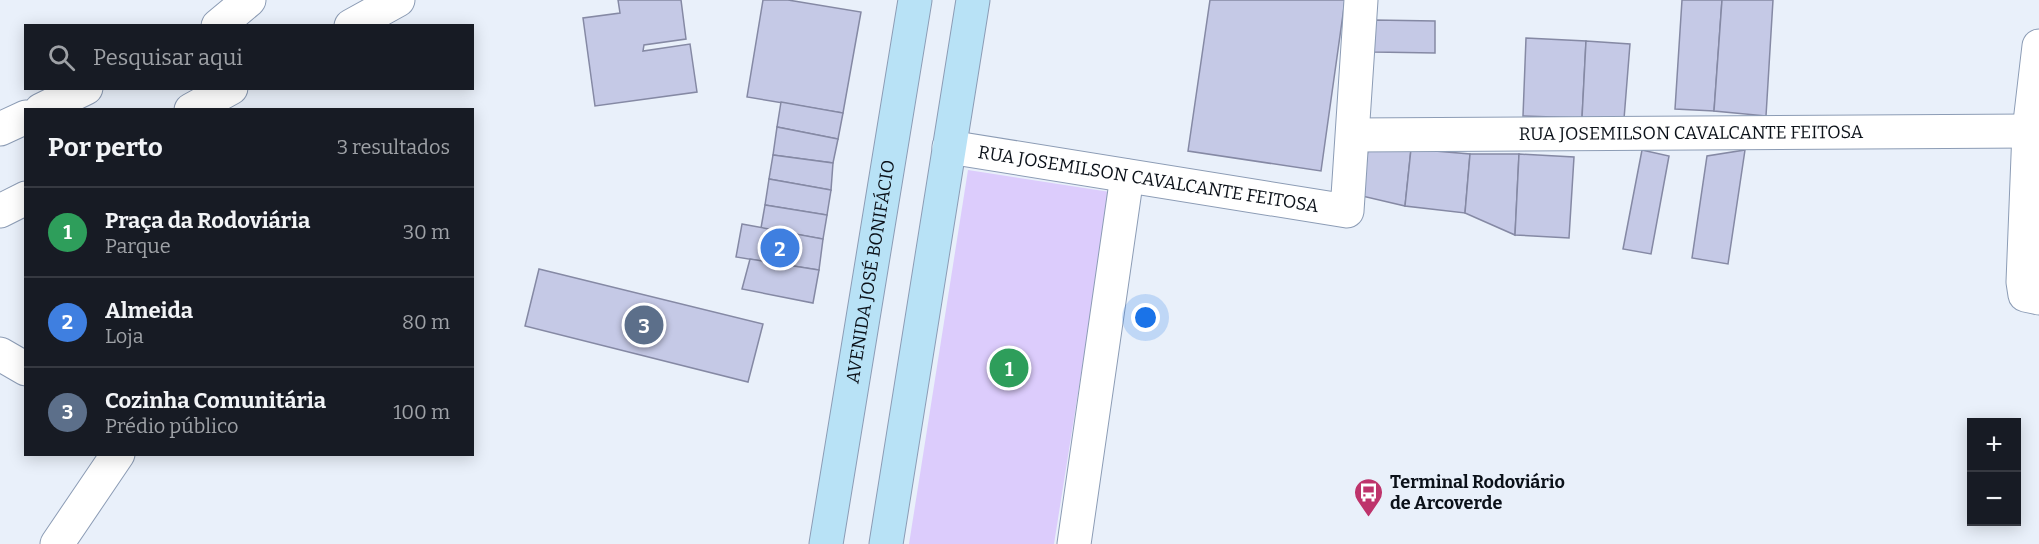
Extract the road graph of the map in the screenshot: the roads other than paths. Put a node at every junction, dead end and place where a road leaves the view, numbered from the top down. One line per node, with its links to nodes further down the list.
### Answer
1 (249, 0): 6 (street)
2 (398, 0): 7 (street)
3 (915, 0): 26 (main road, AVENIDA JOSÉ BONIFÁCIO)
4 (973, 0): 17 (main road)
5 (1361, 0): 16 (street)
6 (220, 24)
7 (355, 24)
8 (2039, 46): 15 (street)
9 (82, 90): 11 (street)
10 (227, 90): 12 (street)
11 (45, 108)
12 (195, 108)
13 (24, 118): 14 (street)
14 (0, 129)
15 (2029, 131): 16 (street, RUA JOSEMILSON CAVALCANTE FEITOSA); 21 (street)
16 (1353, 135): 18 (street, RUA JOSEMILSON CAVALCANTE FEITOSA)
17 (949, 147): 18 (street, RUA JOSEMILSON CAVALCANTE FEITOSA); 27 (main road)
18 (1127, 176): 28 (street)
19 (24, 199): 20 (street)
20 (0, 211)
21 (2032, 297)
22 (0, 354): 23 (street)
23 (24, 368)
24 (117, 456): 25 (street)
25 (57, 544)
26 (826, 544)
27 (886, 544)
28 (1074, 544)

